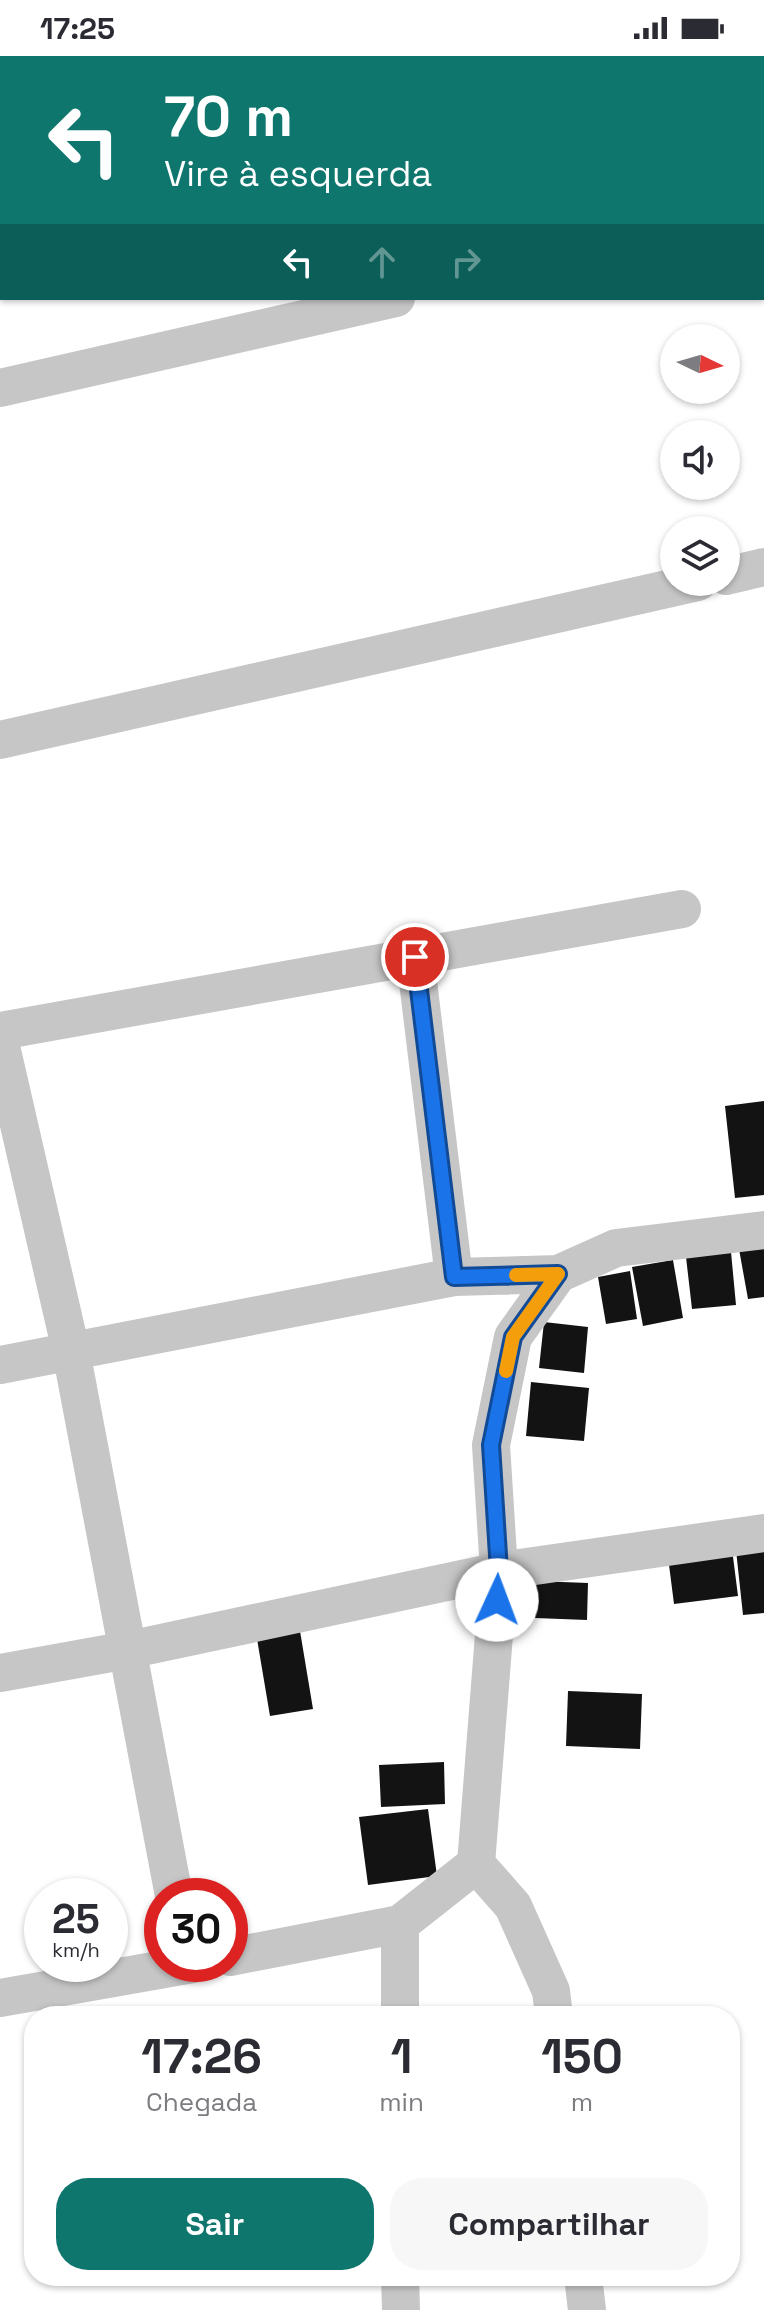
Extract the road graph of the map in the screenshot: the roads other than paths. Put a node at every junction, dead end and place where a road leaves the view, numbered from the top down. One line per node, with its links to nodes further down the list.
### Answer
1 (387, 300): 2 (street)
2 (0, 388)
3 (764, 567): 4 (street)
4 (740, 573)
5 (660, 591): 6 (street)
6 (0, 740)
7 (682, 909): 8 (street)
8 (415, 957): 9 (street); 13 (street)
9 (0, 1031)
10 (0, 1042): 14 (street)
11 (764, 1230): 12 (street)
12 (558, 1274): 13 (street); 17 (street)
13 (454, 1277): 14 (street)
14 (71, 1351): 15 (street); 18 (street)
15 (0, 1365)
16 (764, 1533): 17 (street)
17 (499, 1571): 18 (street); 20 (street)
18 (128, 1650): 19 (street); 21 (street)
19 (0, 1673)
20 (476, 1864): 22 (street); 27 (street)
21 (171, 1878)
22 (400, 1924): 23 (street); 26 (street)
23 (248, 1954)
24 (144, 1972): 25 (street)
25 (0, 1998)
26 (400, 2006)
27 (553, 2006)
28 (400, 2286): 30 (street)
29 (584, 2286): 31 (street)
30 (401, 2310)
31 (587, 2310)

